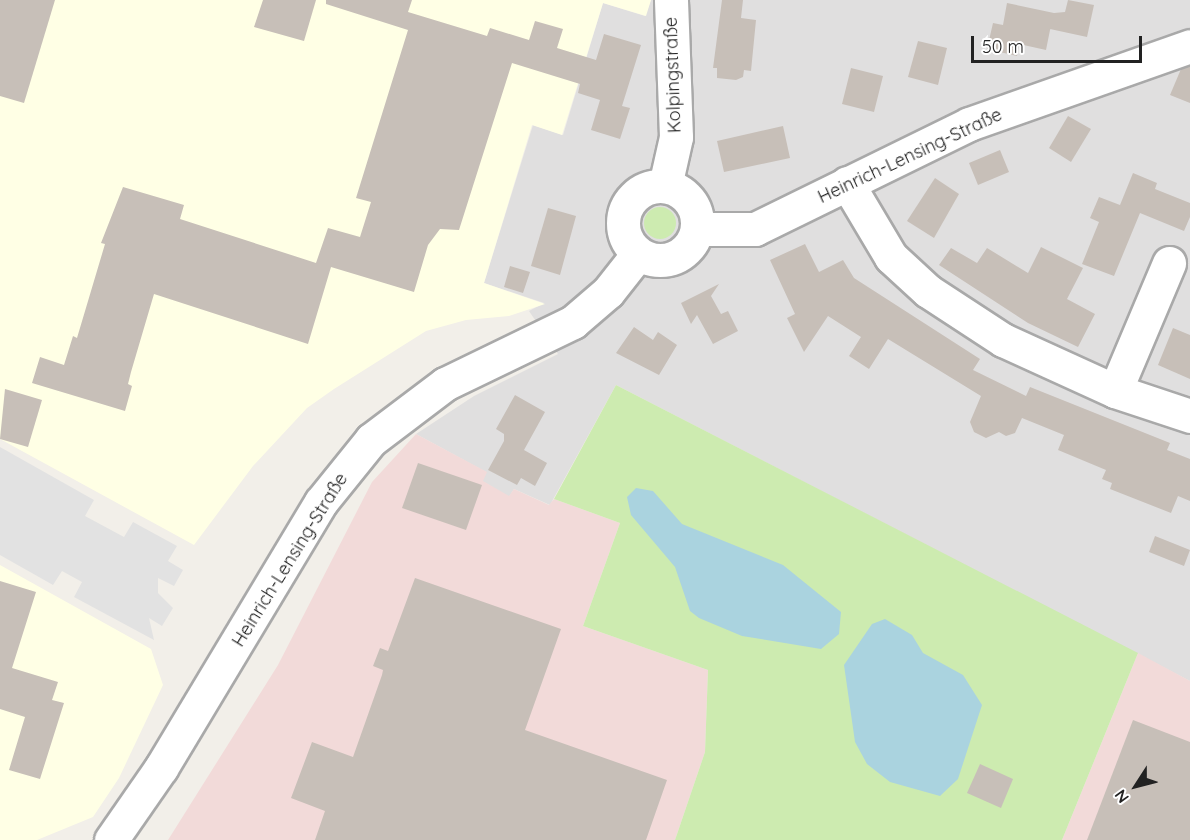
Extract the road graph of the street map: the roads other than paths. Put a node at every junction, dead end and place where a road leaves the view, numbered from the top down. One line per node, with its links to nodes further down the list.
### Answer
1 (671, 0): 4 (street, Kolpingstraße)
2 (1190, 46): 3 (street, Heinrich-Lensing-Straße)
3 (848, 183): 5 (street, Heinrich-Lensing-Straße); 8 (street)
4 (665, 186): 5 (street); 6 (street)
5 (698, 229): 6 (street)
6 (638, 254): 10 (street, Heinrich-Lensing-Straße)
7 (1169, 263): 8 (street)
8 (1115, 391): 9 (street)
9 (1190, 416)
10 (111, 840)

